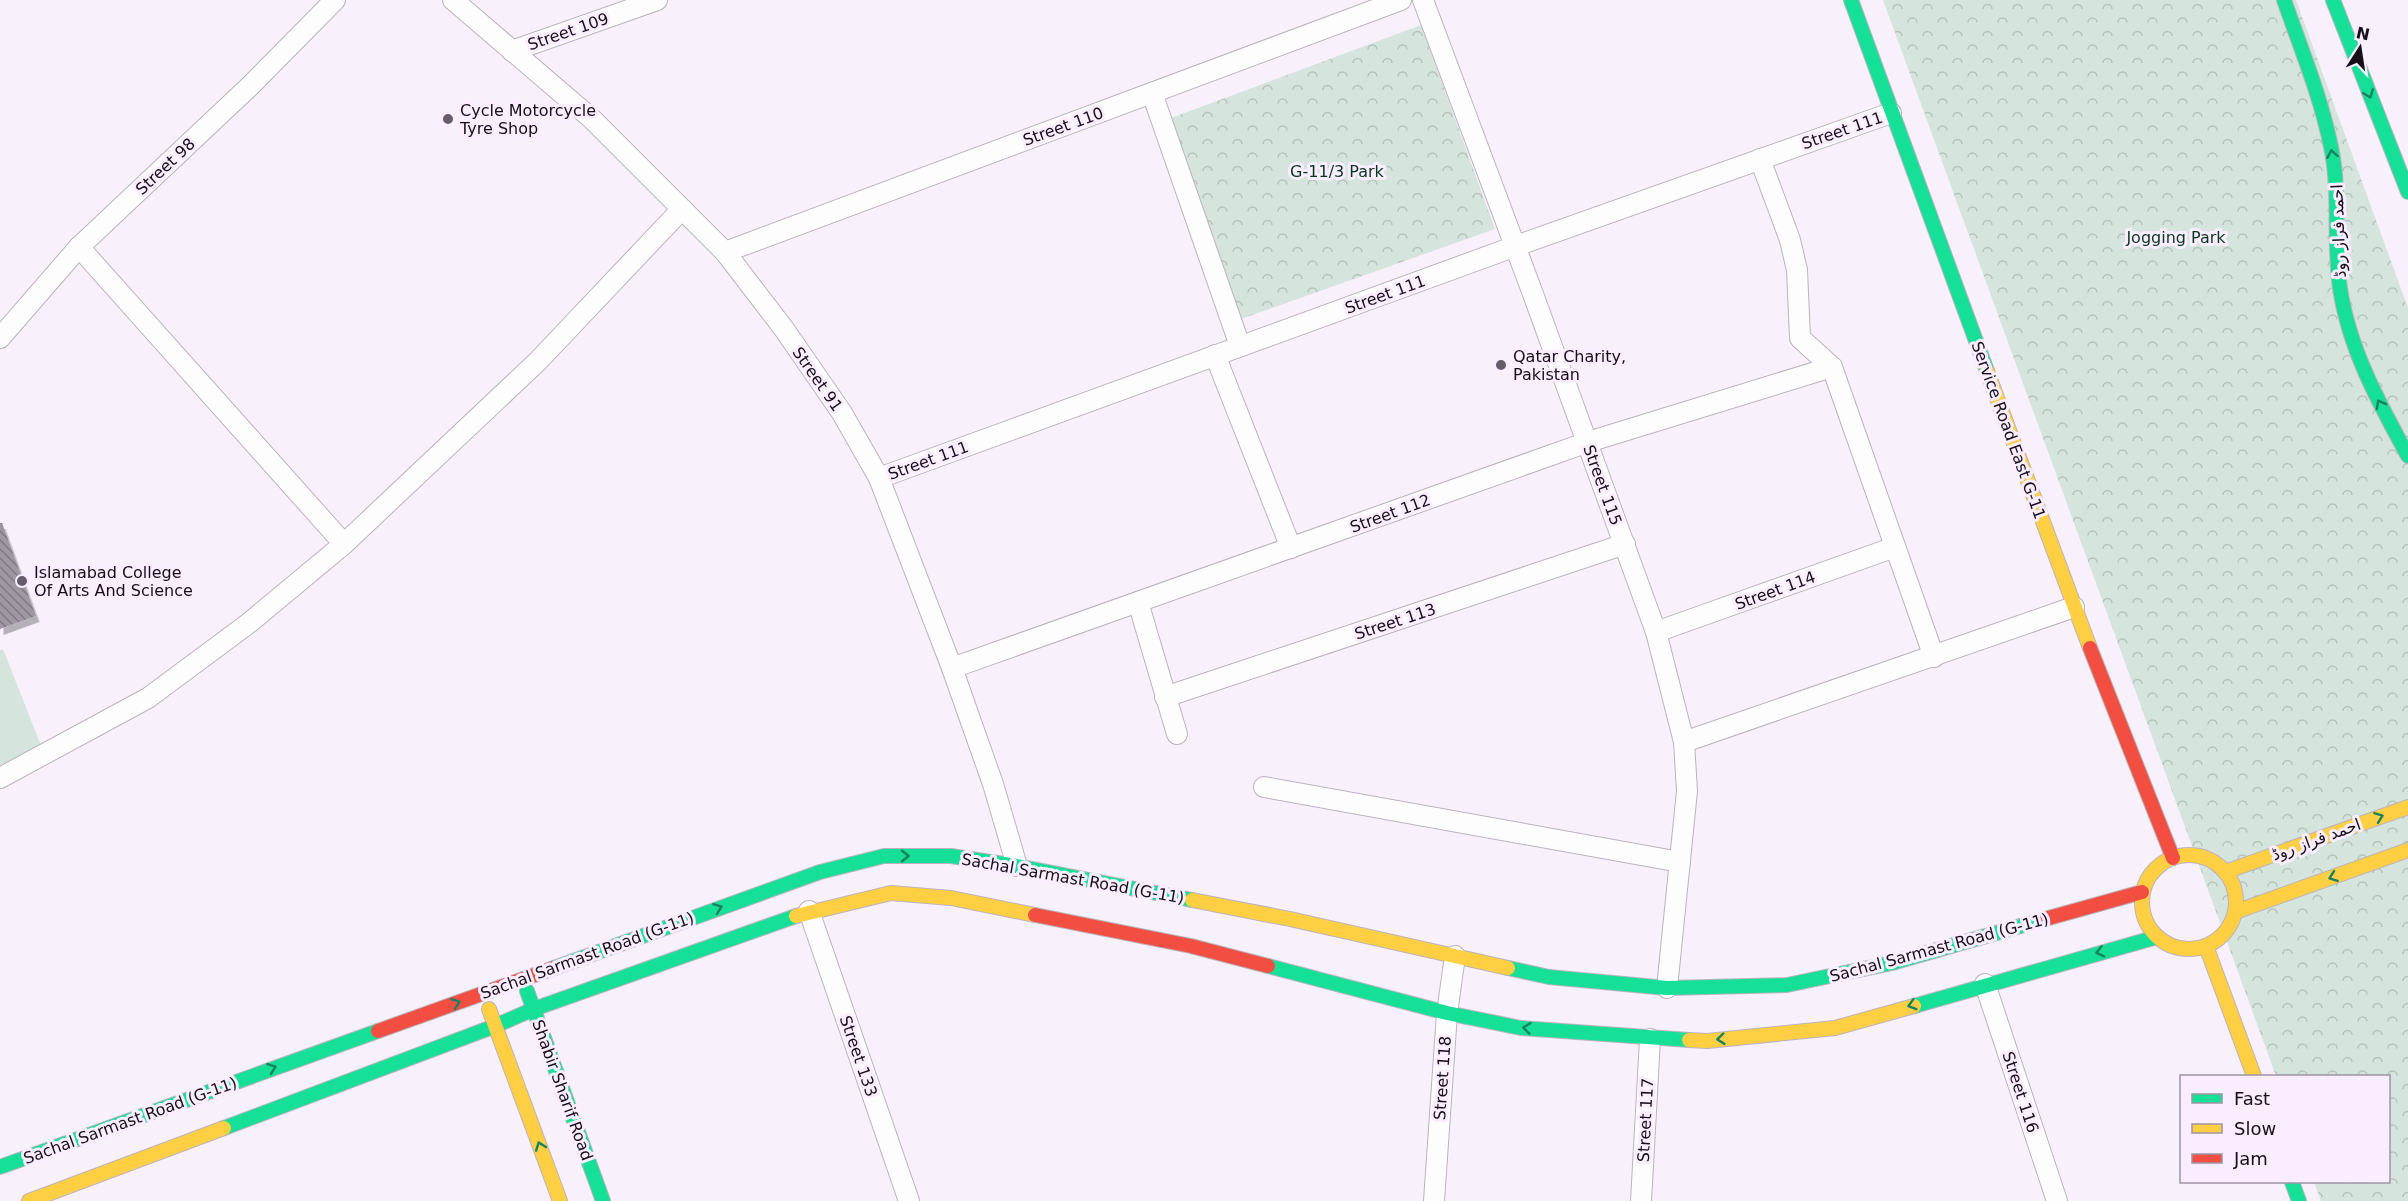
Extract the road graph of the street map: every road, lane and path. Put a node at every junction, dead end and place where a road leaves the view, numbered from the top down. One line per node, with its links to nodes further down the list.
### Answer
1 (335, 0): 16 (street, Street 98)
2 (453, 0): 9 (street, Street 91)
3 (657, 0): 9 (street, Street 109)
4 (1401, 0): 10 (street, Street 110)
5 (1423, 0): 15 (street, Street 115)
6 (1851, 0): 11 (main road, Service Road East G-11)
7 (2284, 0): 23 (main road, احمد فراز روڈ, one-way to 7)
8 (2333, 0): 13 (main road, one-way to 13)
9 (512, 51): 14 (street, Street 91)
10 (1152, 93): 17 (street, Street 110); 19 (street)
11 (1892, 113): 12 (street, Street 111); 30 (main road, Service Road East G-11)
12 (1760, 159): 15 (street, Street 111); 21 (street)
13 (2408, 192)
14 (682, 209): 17 (street, Street 91); 25 (street)
15 (1516, 246): 19 (street, Street 111); 22 (street, Street 115)
16 (79, 247): 18 (street, Street 98); 25 (street)
17 (725, 252): 24 (street, Street 91)
18 (0, 338)
19 (1240, 346): 20 (street, Street 111)
20 (1215, 355): 24 (street, Street 111); 28 (street)
21 (1832, 368): 22 (street, Street 112); 27 (street)
22 (1588, 442): 26 (street, Street 115); 28 (street, Street 112)
23 (2408, 456)
24 (879, 478): 33 (street, Street 91)
25 (344, 544): 37 (street)
26 (1624, 544): 31 (street, Street 115); 34 (street, Street 113)
27 (1895, 547): 31 (street, Street 114); 32 (street)
28 (1291, 548): 29 (street, Street 112)
29 (1138, 603): 33 (street, Street 112); 34 (street)
30 (2074, 607): 32 (street); 41 (main road, Service Road East G-11)
31 (1656, 632): 36 (street, Street 115)
32 (1934, 657): 36 (street)
33 (952, 669): 43 (street, Street 91)
34 (1165, 697): 35 (street)
35 (1177, 734)
36 (1684, 742): 42 (street, Street 115)
37 (0, 778)
38 (1264, 787): 42 (street)
39 (2408, 807): 44 (main road, احمد فراز روڈ, one-way to 39)
40 (2408, 850): 47 (main road, one-way to 47)
41 (2174, 858): 44 (main road); 45 (main road)
42 (1680, 862): 53 (street, Street 115)
43 (1017, 866): 50 (main road, Sachal Sarmast Road (G-11)); 51 (main road, Sachal Sarmast Road (G-11), one-way to 43)
44 (2225, 872): 47 (main road)
45 (2142, 892): 48 (main road); 53 (main road, Sachal Sarmast Road (G-11))
46 (809, 911): 55 (main road, Sachal Sarmast Road (G-11)); 56 (main road, Sachal Sarmast Road (G-11)); 65 (street, Street 133)
47 (2235, 912): 49 (main road)
48 (2157, 937): 49 (main road); 52 (main road, Sachal Sarmast Road (G-11), one-way to 52)
49 (2206, 946): 59 (main road)
50 (1455, 956): 53 (main road, Sachal Sarmast Road (G-11)); 56 (street, Street 118)
51 (523, 978): 54 (main road, Sachal Sarmast Road (G-11)); 55 (main road, Shabir Sharif Road)
52 (1985, 984): 58 (main road, Sachal Sarmast Road (G-11), one-way to 58); 68 (street, Street 116)
53 (1667, 988)
54 (483, 993): 57 (main road); 60 (main road, Sachal Sarmast Road (G-11), one-way to 54)
55 (534, 1009): 57 (main road, Sachal Sarmast Road (G-11)); 64 (main road, Shabir Sharif Road)
56 (1447, 1013): 58 (main road, Sachal Sarmast Road (G-11), one-way to 56); 66 (street, Street 118)
57 (495, 1026): 62 (main road, Sachal Sarmast Road (G-11)); 63 (main road, one-way to 57)
58 (1650, 1039): 67 (street, Street 117)
59 (2253, 1075)
60 (0, 1167)
61 (2292, 1183): 69 (main road)
62 (29, 1201)
63 (560, 1201)
64 (601, 1201)
65 (909, 1201)
66 (1434, 1201)
67 (1641, 1201)
68 (2057, 1201)
69 (2299, 1201)

